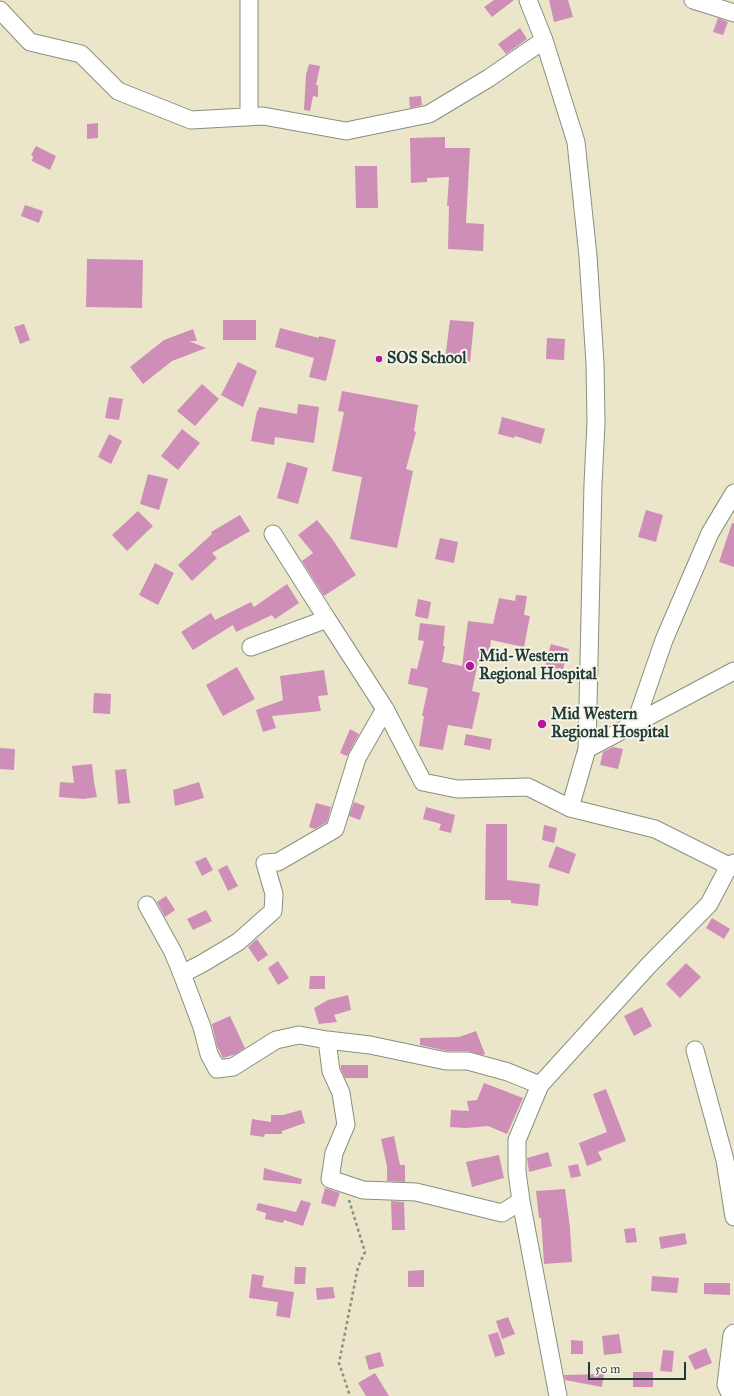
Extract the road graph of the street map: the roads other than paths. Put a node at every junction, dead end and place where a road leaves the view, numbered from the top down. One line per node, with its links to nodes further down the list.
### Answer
1 (248, 0): 7 (street)
2 (528, 0): 6 (street)
3 (693, 0): 5 (street)
4 (0, 10): 7 (street)
5 (734, 13)
6 (544, 40): 7 (street); 15 (street)
7 (249, 117)
8 (734, 493): 14 (street)
9 (273, 534): 10 (street)
10 (327, 619): 11 (street); 13 (street)
11 (251, 647)
12 (734, 671): 14 (street)
13 (385, 709): 16 (street); 19 (street)
14 (636, 724): 15 (street)
15 (587, 749): 16 (street)
16 (570, 808): 17 (street)
17 (732, 864): 22 (street)
18 (147, 905): 19 (street)
19 (182, 974): 20 (street)
20 (327, 1040): 22 (street); 23 (street)
21 (695, 1050): 24 (street)
22 (540, 1085): 23 (street)
23 (521, 1201): 26 (street)
24 (734, 1217)
25 (734, 1333): 27 (street)
26 (558, 1396)
27 (731, 1396)

